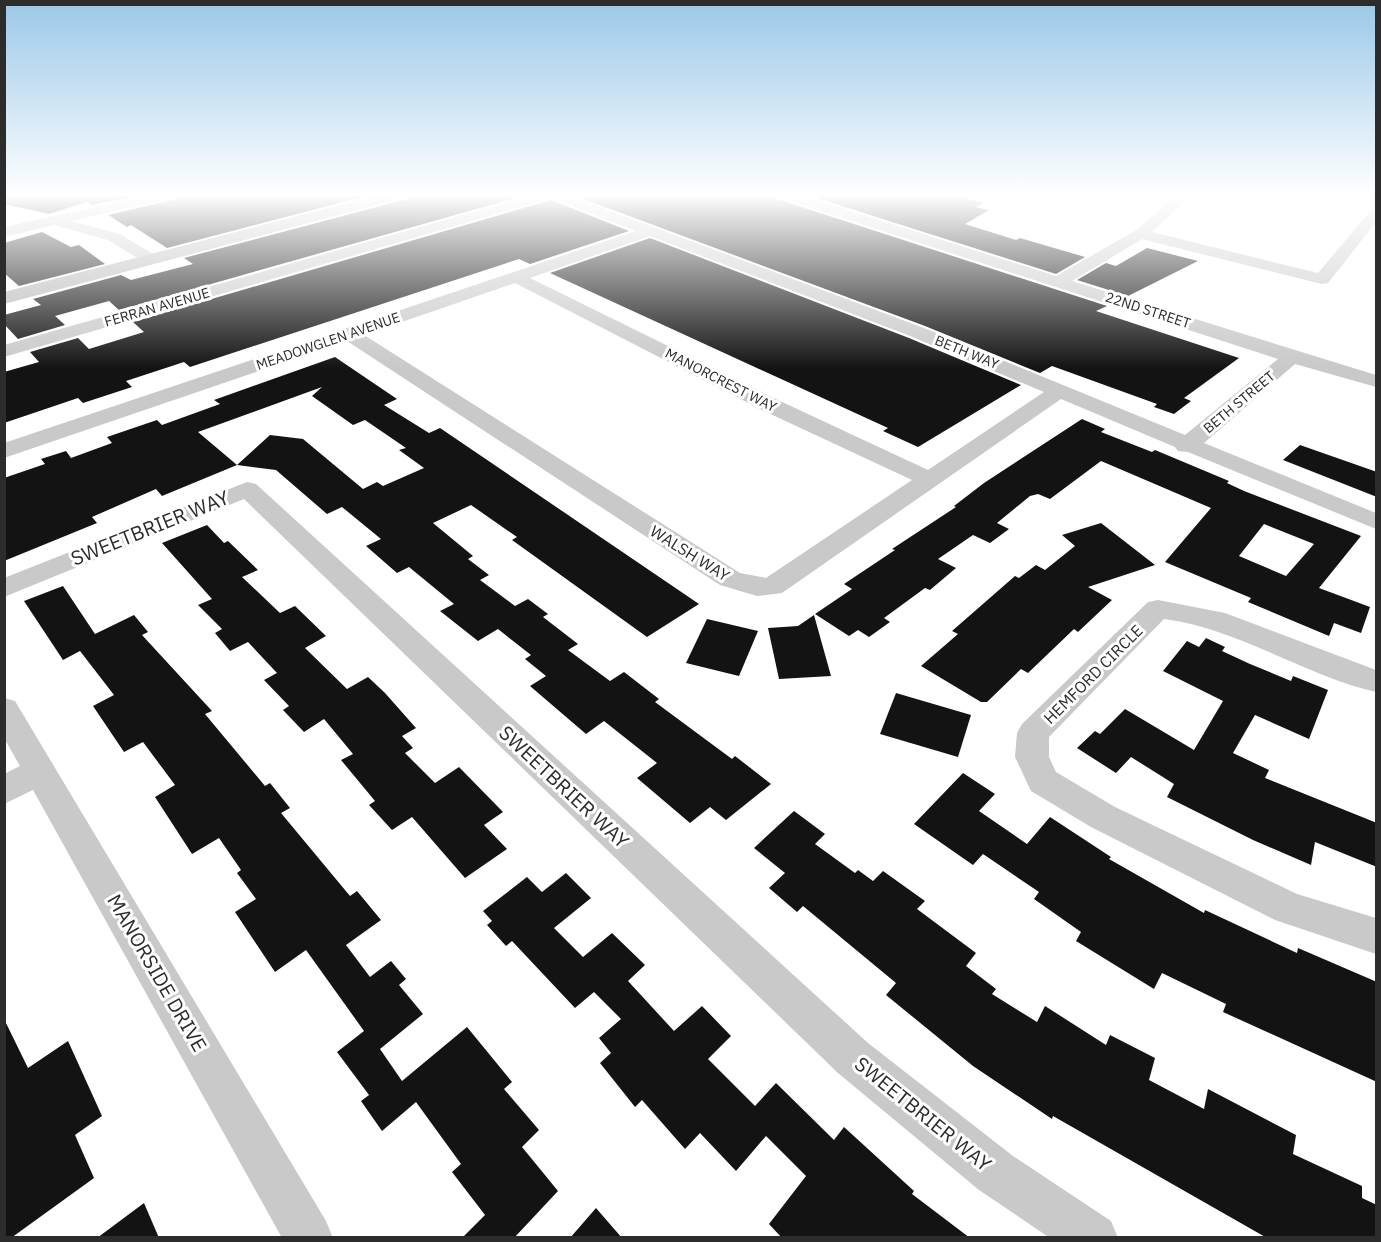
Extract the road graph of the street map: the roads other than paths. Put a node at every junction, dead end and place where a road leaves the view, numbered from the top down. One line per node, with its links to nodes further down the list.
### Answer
1 (137, 252): 10 (street)
2 (180, 252): 10 (main road)
3 (350, 252): 15 (street, FERRAN AVENUE)
4 (589, 252): 11 (street, MEADOWGLEN AVENUE)
5 (706, 252): 18 (street, BETH WAY)
6 (968, 252): 12 (street, 22ND STREET)
7 (1109, 252): 12 (street)
8 (1213, 252): 9 (street)
9 (1345, 252)
10 (150, 260): 13 (main road)
11 (516, 277): 14 (street, MEADOWGLEN AVENUE); 21 (street, MANORCREST WAY)
12 (1060, 281): 16 (street, 22ND STREET)
13 (4, 298)
14 (350, 334): 20 (street, MEADOWGLEN AVENUE); 21 (street, WALSH WAY)
15 (4, 351)
16 (1292, 357): 17 (street, 22ND STREET); 19 (street, BETH STREET)
17 (1377, 381)
18 (1061, 390): 19 (street, BETH WAY); 21 (street, WALSH WAY)
19 (1186, 446): 22 (street, BETH WAY)
20 (4, 451)
21 (928, 479)
22 (1377, 522)
23 (4, 588): 30 (street, SWEETBRIER WAY)
24 (1377, 681): 28 (street, HEMFORD CIRCLE)
25 (4, 709): 26 (street, MANORSIDE DRIVE)
26 (40, 771): 27 (street); 29 (street, MANORSIDE DRIVE)
27 (4, 790)
28 (1377, 936)
29 (309, 1238)
30 (1094, 1238)

